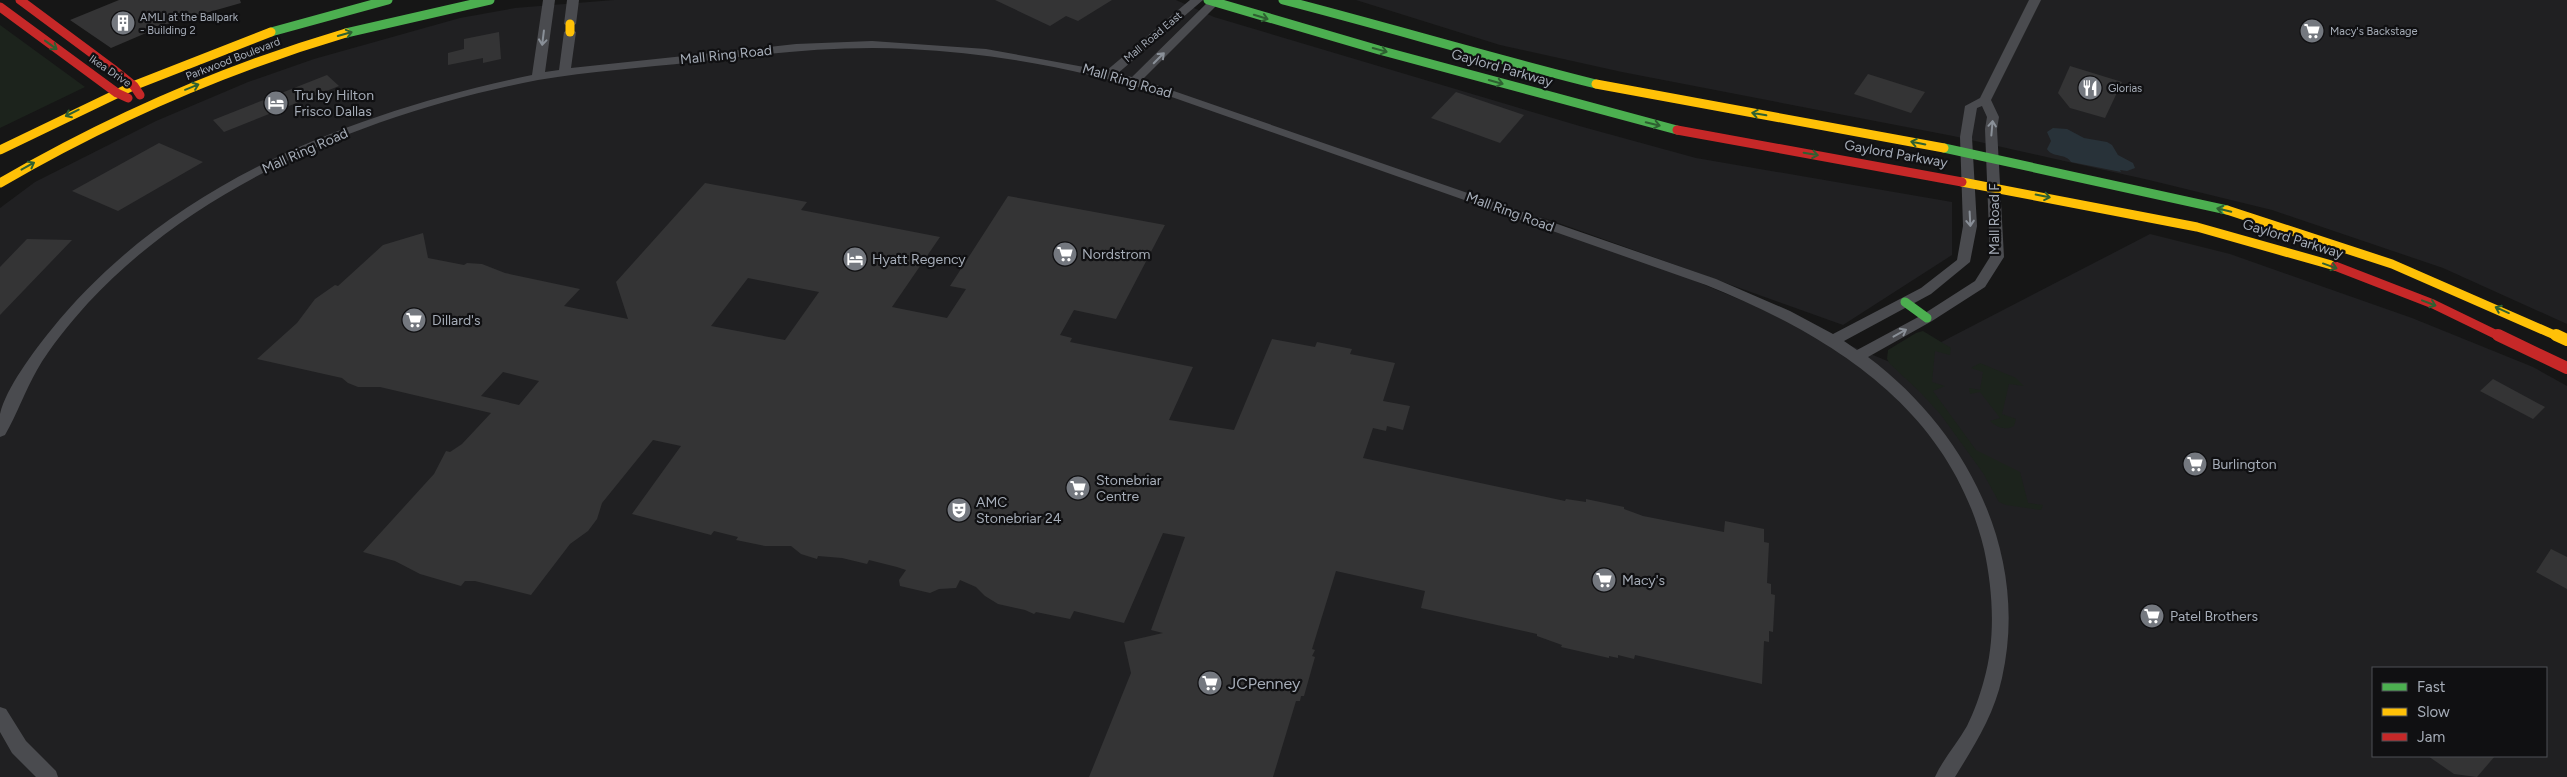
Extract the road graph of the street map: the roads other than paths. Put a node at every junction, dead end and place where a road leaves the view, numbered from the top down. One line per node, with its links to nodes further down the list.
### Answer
1 (20, 0): 11 (street, Ikea Drive)
2 (388, 0): 19 (street, Parkwood Boulevard)
3 (490, 0): 22 (street, Parkwood Boulevard, one-way to 3)
4 (549, 0): 17 (street, one-way to 17)
5 (573, 0): 15 (street)
6 (1197, 0): 16 (street, Mall Road East)
7 (1283, 0): 13 (street, Gaylord Parkway)
8 (2035, 0): 21 (street, Mall Road F)
9 (1213, 1): 14 (street, Gaylord Parkway, one-way to 14); 18 (street, Mall Road East, one-way to 9)
10 (0, 7): 12 (street, Ikea Drive)
11 (48, 20): 12 (street); 19 (street, Ikea Drive)
12 (28, 28): 20 (street, Ikea Drive, one-way to 20)
13 (1468, 52): 14 (street); 24 (street, Gaylord Parkway, one-way to 13)
14 (1449, 68): 26 (street, Gaylord Parkway, one-way to 26)
15 (564, 72): 16 (street, Mall Ring Road); 17 (street, Mall Ring Road)
16 (1109, 74): 18 (street, Mall Ring Road)
17 (538, 77): 39 (street, Mall Ring Road)
18 (1135, 81): 35 (street, Mall Ring Road)
19 (134, 86): 20 (street, Parkwood Boulevard); 22 (street, Ikea Drive)
20 (117, 93): 22 (street, Ikea Drive); 23 (street, Parkwood Boulevard, one-way to 23)
21 (1985, 100): 24 (street, Mall Road F); 25 (street, Mall Road F, one-way to 21)
22 (147, 106): 27 (street, Parkwood Boulevard, one-way to 22)
23 (0, 150)
24 (1966, 153): 25 (street, Gaylord Parkway); 26 (street, Mall Road F)
25 (1993, 158): 28 (street, Mall Road F); 29 (street, Gaylord Parkway, one-way to 25)
26 (1968, 182): 28 (street, Gaylord Parkway); 33 (street, Mall Road F, one-way to 33)
27 (0, 183)
28 (1995, 187): 31 (street, Gaylord Parkway, one-way to 31); 34 (street, Mall Road F)
29 (2370, 256): 30 (street, Gaylord Parkway); 31 (street)
30 (2392, 264): 32 (street); 36 (street, Gaylord Parkway, one-way to 30)
31 (2361, 277): 32 (street, Gaylord Parkway)
32 (2383, 286): 38 (street, Gaylord Parkway, one-way to 38)
33 (1904, 302): 34 (street); 35 (street, Mall Road F)
34 (1927, 318): 37 (street, Mall Road F, one-way to 34)
35 (1834, 340): 37 (street, Mall Ring Road)
36 (2567, 340)
37 (1858, 356): 42 (street, Mall Ring Road)
38 (2567, 368)
39 (0, 431)
40 (0, 716): 41 (street)
41 (50, 777)
42 (1944, 777)

